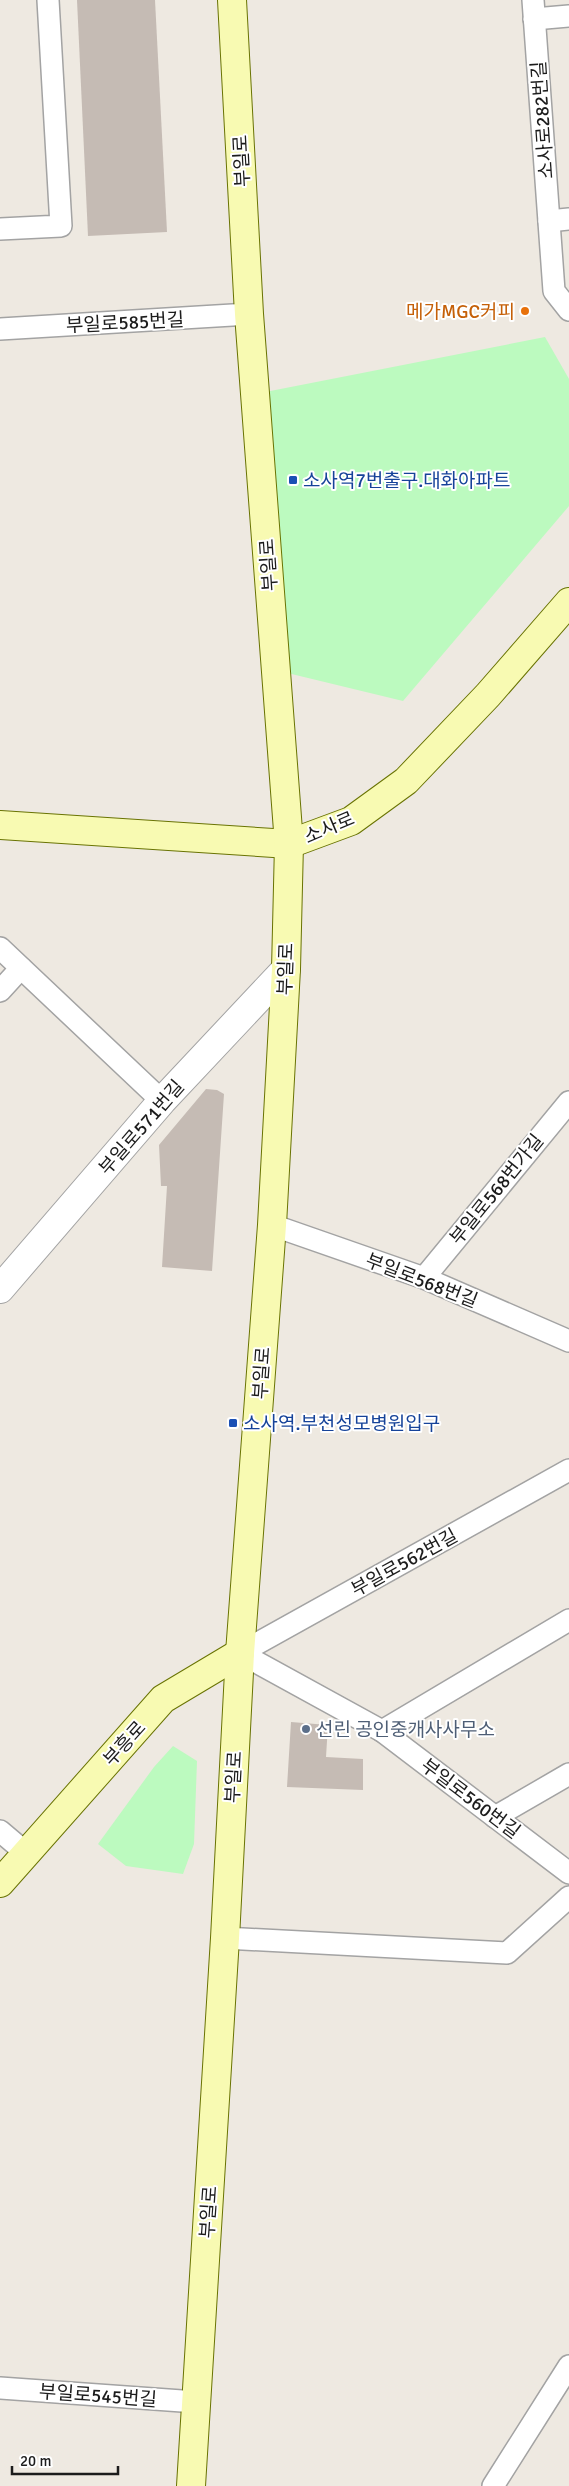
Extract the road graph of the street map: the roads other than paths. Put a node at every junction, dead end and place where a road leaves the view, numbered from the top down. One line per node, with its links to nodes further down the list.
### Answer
1 (48, 0): 6 (lane)
2 (232, 0): 8 (street, 부일로)
3 (534, 9): 4 (lane, 소사로282번길); 5 (lane, 소사로282번길)
4 (569, 16)
5 (559, 220): 7 (lane, 소사로282번길)
6 (0, 230)
7 (569, 310)
8 (249, 314): 9 (lane, 부일로585번길); 12 (street, 부일로)
9 (0, 329)
10 (569, 602): 12 (street, 소사로)
11 (0, 825): 12 (street, 소사로)
12 (289, 844): 15 (street, 부일로)
13 (0, 948): 14 (lane)
14 (21, 968): 16 (lane); 17 (lane)
15 (286, 969): 17 (street, 부일로571번길); 19 (street, 부일로)
16 (0, 991)
17 (162, 1101): 21 (street, 부일로571번길)
18 (569, 1102): 20 (lane, 부일로568번가길)
19 (272, 1225): 20 (lane, 부일로568번길); 25 (street, 부일로)
20 (424, 1278): 22 (lane, 부일로568번길)
21 (0, 1290)
22 (569, 1341)
23 (569, 1470): 25 (lane, 부일로562번길)
24 (569, 1620): 26 (lane)
25 (240, 1653): 26 (lane, 부일로560번길); 30 (street, 부흥로); 34 (street, 부일로)
26 (382, 1731): 28 (lane, 부일로560번길)
27 (569, 1774): 28 (lane)
28 (495, 1817): 31 (lane, 부일로560번길)
29 (0, 1831): 30 (lane)
30 (26, 1854): 32 (street, 부흥로)
31 (569, 1873)
32 (0, 1883)
33 (569, 1897): 34 (lane)
34 (225, 1938): 37 (street, 부일로)
35 (569, 2366): 39 (lane)
36 (0, 2388): 37 (lane, 부일로545번길)
37 (196, 2402): 38 (street, 부일로)
38 (191, 2486)
39 (493, 2486)

